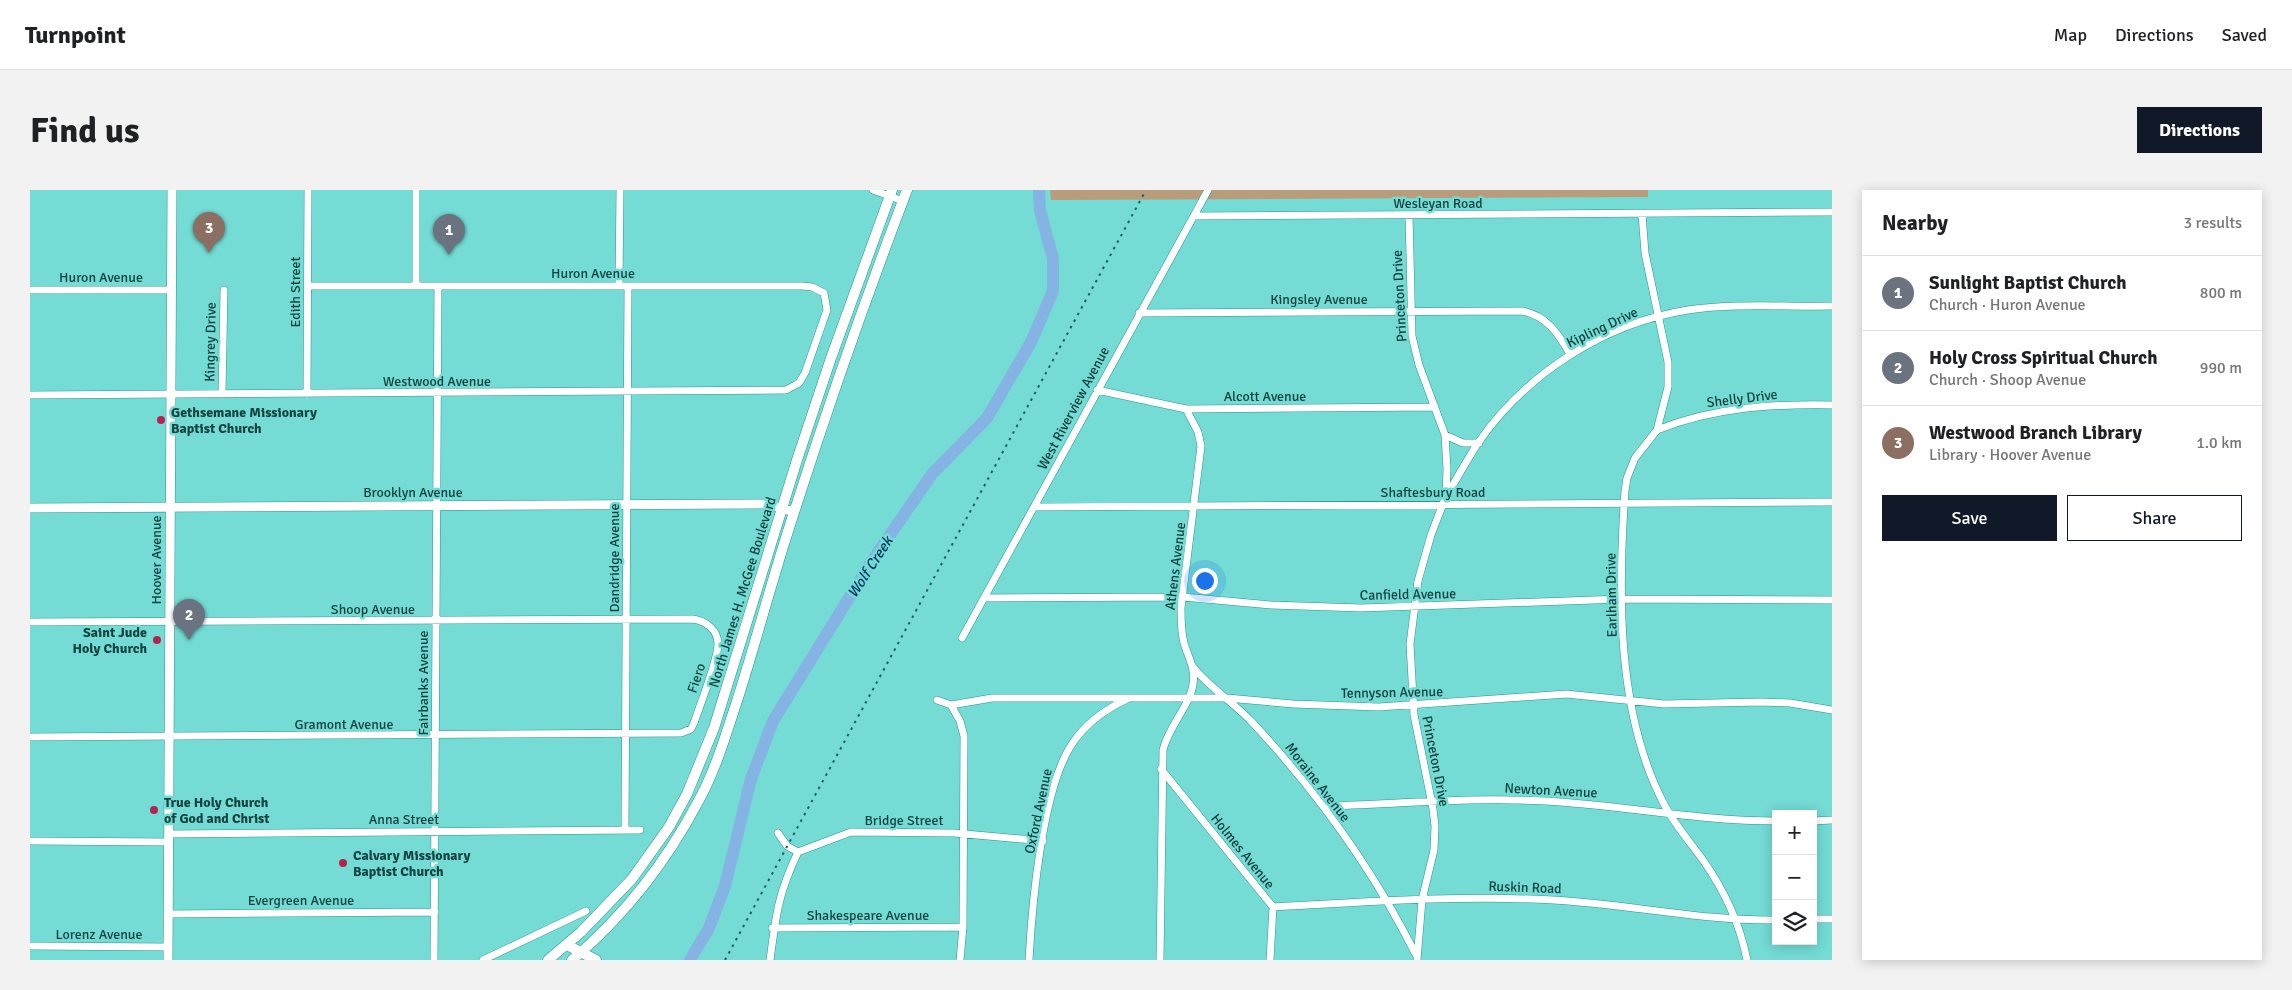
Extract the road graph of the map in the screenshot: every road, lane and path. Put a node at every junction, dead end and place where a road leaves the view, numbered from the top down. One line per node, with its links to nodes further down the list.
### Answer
1 (172, 190): 20 (street, Hoover Avenue)
2 (308, 190): 14 (street, Edith Street)
3 (416, 190): 15 (street)
4 (620, 190): 17 (street)
5 (873, 190): 8 (street)
6 (907, 190): 9 (main road, North James H. McGee Boulevard)
7 (1208, 190): 12 (street, West Riverview Avenue)
8 (890, 193): 9 (street); 51 (main road, North James H. McGee Boulevard)
9 (903, 201): 52 (main road, North James H. McGee Boulevard)
10 (1832, 212): 11 (street, Wesleyan Road)
11 (1642, 214): 13 (street, Wesleyan Road); 25 (street, Earlham Drive)
12 (1195, 216): 13 (street, Wesleyan Road); 24 (street, West Riverview Avenue)
13 (1409, 216): 23 (street, Princeton Drive)
14 (308, 286): 15 (street, Huron Avenue); 31 (street, Edith Street)
15 (416, 286): 16 (street, Huron Avenue)
16 (438, 286): 17 (street, Huron Avenue); 32 (street, Fairbanks Avenue)
17 (619, 286): 18 (street, Huron Avenue)
18 (628, 286): 26 (street, Huron Avenue); 29 (street, Dandridge Avenue)
19 (30, 290): 20 (street, Huron Avenue)
20 (172, 290): 34 (street, Hoover Avenue)
21 (224, 290): 30 (street, Kingrey Drive)
22 (1832, 306): 25 (street, Kipling Drive)
23 (1409, 311): 24 (street, Kingsley Avenue); 27 (street, Kingsley Avenue); 36 (street, Princeton Drive)
24 (1140, 313): 28 (street, West Riverview Avenue)
25 (1659, 317): 27 (street, Kipling Drive); 38 (street, Earlham Drive)
26 (815, 344): 29 (street, Westwood Avenue)
27 (1570, 354): 40 (street, Kipling Drive)
28 (1098, 390): 37 (street, Alcott Avenue); 48 (street, West Riverview Avenue)
29 (627, 392): 32 (street, Westwood Avenue); 45 (street, Dandridge Avenue)
30 (222, 394): 31 (street, Westwood Avenue); 34 (street, Westwood Avenue)
31 (307, 394): 32 (street, Westwood Avenue)
32 (437, 394): 46 (street, Fairbanks Avenue)
33 (30, 395): 34 (street, Westwood Avenue)
34 (171, 395): 50 (street, Hoover Avenue)
35 (1832, 405): 38 (street, Shelly Drive)
36 (1435, 407): 37 (street, Alcott Avenue); 39 (street, Princeton Drive)
37 (1186, 409): 47 (street, Athens Avenue)
38 (1657, 430): 43 (street, Earlham Drive)
39 (1445, 434): 40 (street); 41 (street, Princeton Drive)
40 (1479, 443): 41 (street, Kipling Drive)
41 (1446, 496): 44 (street, Princeton Drive)
42 (1832, 502): 43 (street, Shaftesbury Road)
43 (1624, 503): 44 (street, Shaftesbury Road); 55 (street, Earlham Drive)
44 (1443, 504): 47 (street, Shaftesbury Road); 57 (street, Princeton Drive)
45 (627, 505): 46 (street, Brooklyn Avenue); 51 (street, Brooklyn Avenue); 58 (street, Dandridge Avenue)
46 (436, 506): 50 (street, Brooklyn Avenue); 59 (street, Fairbanks Avenue)
47 (1195, 506): 48 (street, Shaftesbury Road); 53 (street, Athens Avenue)
48 (1034, 507): 54 (street, West Riverview Avenue)
49 (30, 508): 50 (street, Brooklyn Avenue)
50 (170, 508): 61 (street, Hoover Avenue)
51 (782, 508): 52 (street, Brooklyn Avenue); 106 (main road, North James H. McGee Boulevard)
52 (794, 512): 109 (main road, North James H. McGee Boulevard)
53 (1183, 597): 54 (street, Canfield Avenue); 57 (street, Canfield Avenue); 64 (street, Athens Avenue)
54 (984, 598): 63 (street, West Riverview Avenue)
55 (1622, 599): 56 (street, Canfield Avenue); 57 (street, Canfield Avenue); 69 (street, Earlham Drive)
56 (1832, 600)
57 (1414, 607): 71 (street, Princeton Drive)
58 (626, 619): 59 (street, Shoop Avenue); 62 (street, Shoop Avenue); 74 (street, Dandridge Avenue)
59 (436, 621): 61 (street, Shoop Avenue); 75 (street, Fairbanks Avenue)
60 (30, 622): 61 (street, Shoop Avenue)
61 (170, 622): 77 (street, Hoover Avenue)
62 (713, 630): 73 (street, Fiero)
63 (962, 638)
64 (1194, 667): 66 (street, Moraine Avenue); 67 (street, Athens Avenue)
65 (1130, 698): 67 (street, Tennyson Avenue); 70 (street, Tennyson Avenue); 91 (street, Oxford Avenue)
66 (1227, 698): 67 (street, Tennyson Avenue); 71 (street, Tennyson Avenue); 80 (street, Moraine Avenue)
67 (1188, 699): 78 (street, Athens Avenue)
68 (937, 700): 70 (street)
69 (1631, 700): 71 (street, Tennyson Avenue); 72 (street, Tennyson Avenue); 81 (street, Earlham Drive)
70 (951, 705): 89 (street)
71 (1413, 706): 79 (street, Princeton Drive)
72 (1832, 710)
73 (688, 731): 74 (street, Gramont Avenue)
74 (625, 734): 75 (street, Gramont Avenue); 85 (street, Dandridge Avenue)
75 (435, 736): 77 (street, Gramont Avenue); 87 (street, Fairbanks Avenue)
76 (30, 737): 77 (street, Gramont Avenue)
77 (169, 738): 90 (street, Hoover Avenue)
78 (1161, 769): 96 (street, Holmes Avenue); 120 (street, Athens Avenue)
79 (1432, 801): 80 (street, Newton Avenue); 81 (street, Newton Avenue); 94 (street, Princeton Drive)
80 (1324, 806): 95 (street, Moraine Avenue)
81 (1670, 814): 83 (street, Newton Avenue); 100 (street, Earlham Drive)
82 (1832, 820): 84 (street)
83 (1772, 821)
84 (1817, 821)
85 (625, 830): 86 (street, Anna Street); 87 (street, Anna Street)
86 (640, 830)
87 (435, 832): 90 (street, Anna Street); 98 (street, Fairbanks Avenue)
88 (778, 833): 93 (street)
89 (964, 834): 91 (street, Bridge Street); 93 (street, Bridge Street); 104 (street)
90 (169, 838): 92 (street, Anna Street); 99 (street, Hoover Avenue)
91 (1043, 841): 119 (street, Oxford Avenue)
92 (30, 842)
93 (798, 852): 105 (street)
94 (1422, 900): 95 (street, Ruskin Road); 100 (street, Ruskin Road); 110 (street, Princeton Drive)
95 (1387, 901): 96 (street, Ruskin Road); 110 (street, Moraine Avenue)
96 (1273, 906): 121 (street, Holmes Avenue)
97 (586, 911): 113 (street)
98 (434, 912): 99 (street, Evergreen Avenue); 112 (street, Fairbanks Avenue)
99 (169, 914): 108 (street, Hoover Avenue)
100 (1735, 919): 103 (street, Ruskin Road); 122 (street, Earlham Drive)
101 (1817, 919): 102 (street)
102 (1832, 919)
103 (1772, 920)
104 (963, 927): 105 (street, Shakespeare Avenue); 118 (street)
105 (772, 928): 117 (street)
106 (567, 945): 109 (main road); 114 (main road, North James H. McGee Boulevard)
107 (30, 946): 108 (street, Lorenz Avenue)
108 (168, 947): 111 (street, Hoover Avenue)
109 (581, 952): 115 (main road, North James H. McGee Boulevard); 116 (main road)
110 (1416, 958)
111 (168, 960)
112 (434, 960)
113 (483, 960)
114 (548, 960)
115 (572, 960)
116 (596, 960)
117 (770, 960)
118 (960, 960)
119 (1029, 960)
120 (1160, 960)
121 (1270, 960)
122 (1747, 960)

